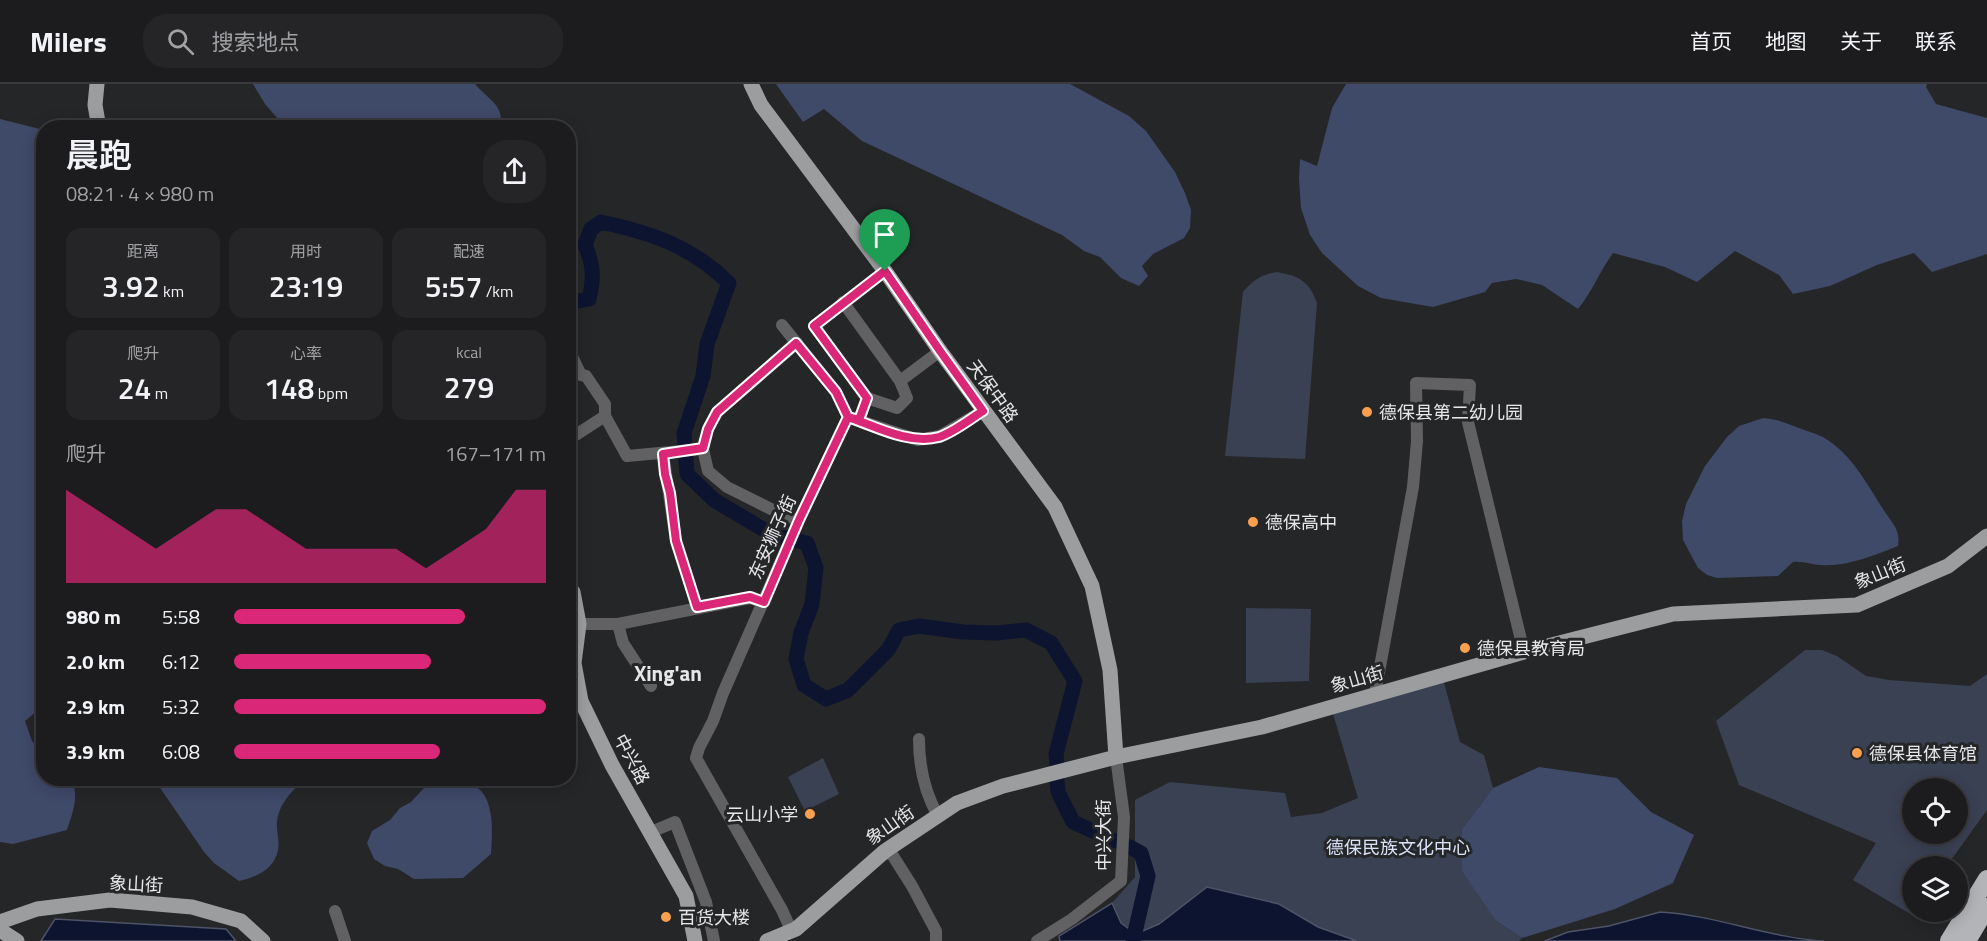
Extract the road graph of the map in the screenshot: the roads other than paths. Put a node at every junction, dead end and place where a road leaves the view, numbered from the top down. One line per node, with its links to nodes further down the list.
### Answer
1 (97, 84): 3 (main road)
2 (751, 84): 4 (main road, 天保中路)
3 (98, 120)
4 (885, 271): 5 (street); 8 (main road, 天保中路)
5 (843, 302): 10 (street); 11 (street)
6 (782, 325): 7 (street)
7 (796, 343): 14 (street); 16 (street)
8 (940, 351): 10 (street); 12 (main road, 天保中路)
9 (576, 364): 13 (street)
10 (900, 381): 11 (street)
11 (867, 398): 14 (street, 东安狮子街)
12 (983, 411): 14 (street); 31 (main road, 天保中路)
13 (605, 416): 15 (street); 17 (street)
14 (853, 419): 18 (street, 东安狮子街)
15 (576, 435)
16 (703, 448): 17 (street); 18 (street)
17 (663, 454): 21 (street)
18 (799, 520): 20 (street, 东安狮子街)
19 (1987, 536): 26 (main road, 象山街)
20 (764, 602): 21 (street); 39 (street, 东安狮子街)
21 (697, 607): 24 (street)
22 (576, 608): 23 (main road, 中兴路)
23 (579, 624): 24 (street); 25 (main road, 中兴路)
24 (618, 624): 28 (street)
25 (576, 647)
26 (1524, 652): 29 (main road, 象山街); 29 (street)
27 (576, 674): 33 (main road, 中兴路)
28 (651, 686)
29 (1375, 694): 31 (main road, 象山街)
30 (919, 739): 32 (street)
31 (1116, 757): 32 (main road, 象山街); 42 (street, 中兴大街)
32 (938, 816): 34 (main road, 象山街)
33 (651, 832): 47 (main road, 中兴路); 48 (street)
34 (885, 851): 39 (main road, 象山街); 50 (street)
35 (1985, 893): 40 (highway)
36 (335, 911): 46 (street)
37 (0, 922): 45 (main road, 象山街)
38 (0, 930): 44 (main road)
39 (791, 930): 49 (main road, 象山街)
40 (1968, 930): 51 (highway)
41 (0, 936): 43 (main road)
42 (1041, 940)
43 (7, 941)
44 (17, 941)
45 (263, 941)
46 (345, 941)
47 (695, 941)
48 (714, 941)
49 (767, 941)
50 (936, 941)
51 (1949, 941)

